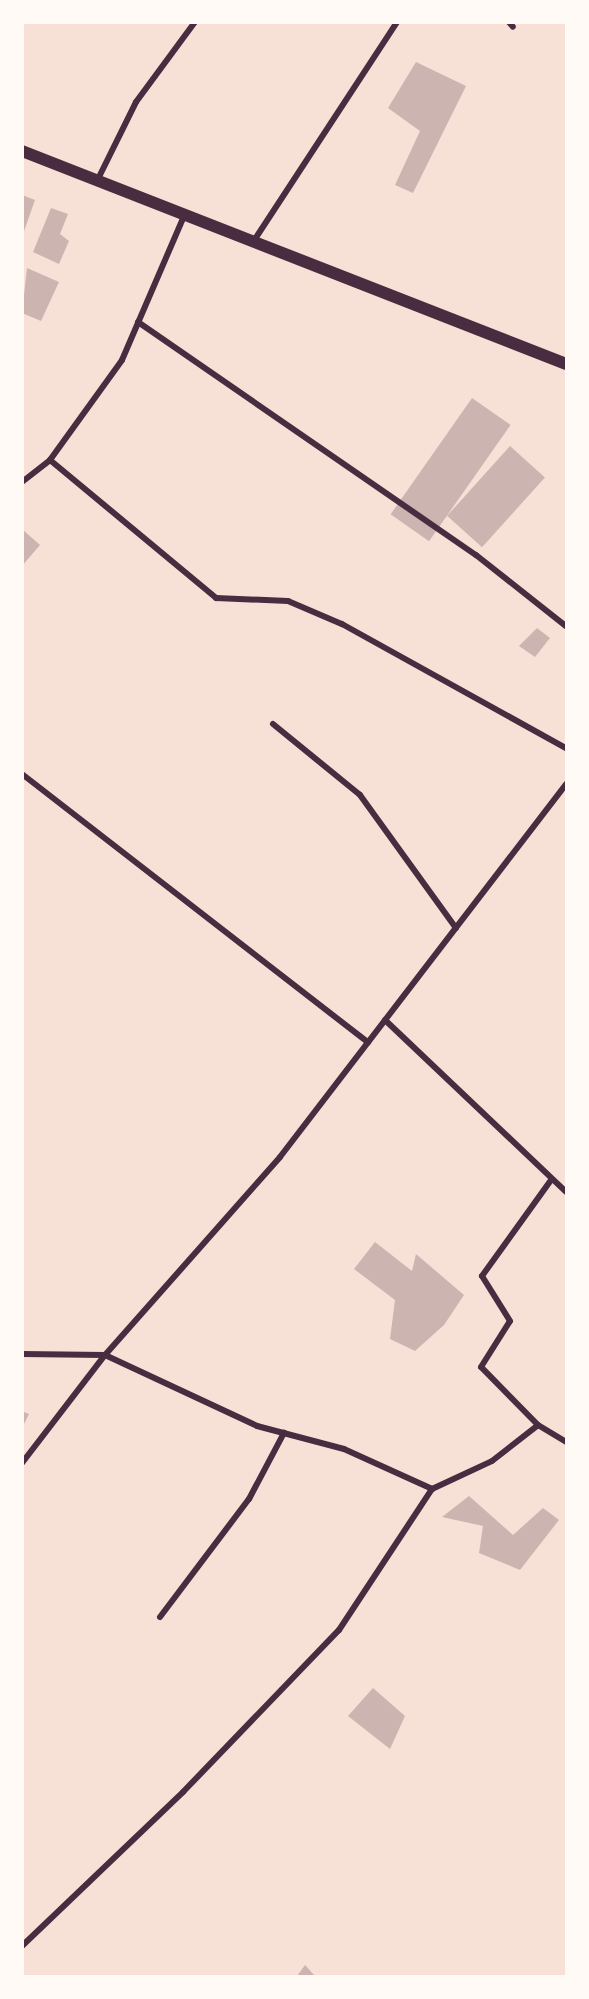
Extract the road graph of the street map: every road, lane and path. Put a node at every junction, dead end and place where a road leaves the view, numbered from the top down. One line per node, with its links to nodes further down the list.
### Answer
1 (195, 22): 4 (street)
2 (397, 22): 6 (street)
3 (22, 152): 4 (main road)
4 (99, 179): 5 (main road)
5 (186, 211): 6 (main road); 7 (street)
6 (255, 238): 8 (main road)
7 (138, 321): 9 (street); 11 (street)
8 (567, 364)
9 (50, 460): 10 (street); 13 (street)
10 (22, 482)
11 (567, 626)
12 (273, 724): 16 (street)
13 (567, 748)
14 (22, 774): 18 (street)
15 (567, 784): 16 (street)
16 (456, 928): 17 (street)
17 (385, 1020): 18 (street); 19 (street)
18 (368, 1042): 22 (street)
19 (551, 1180): 20 (street); 23 (street)
20 (567, 1192)
21 (22, 1354): 22 (street)
22 (105, 1355): 24 (street); 26 (street)
23 (538, 1425): 25 (street); 27 (street)
24 (284, 1433): 27 (street); 28 (street)
25 (567, 1442)
26 (22, 1463)
27 (432, 1489): 29 (street)
28 (160, 1617)
29 (22, 1946)

